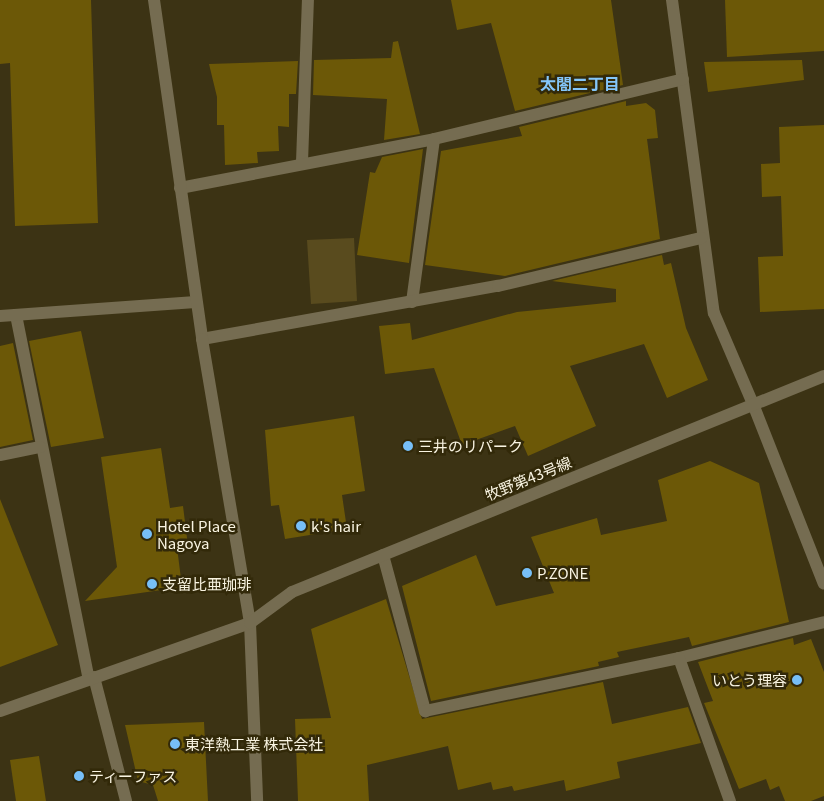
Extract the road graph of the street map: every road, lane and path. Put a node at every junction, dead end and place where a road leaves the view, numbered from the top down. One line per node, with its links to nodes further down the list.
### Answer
1 (154, 0): 7 (street)
2 (308, 0): 6 (street)
3 (672, 0): 4 (street)
4 (683, 79): 5 (street); 8 (street)
5 (434, 139): 6 (street); 10 (street)
6 (302, 162): 7 (street)
7 (180, 188): 9 (street)
8 (701, 238): 10 (street); 15 (street)
9 (196, 302): 11 (street); 13 (street)
10 (412, 302): 13 (street)
11 (16, 315): 12 (street); 16 (street)
12 (0, 316)
13 (202, 339): 21 (street)
14 (824, 376): 15 (street, 牧野第43号線)
15 (753, 404): 18 (street, 牧野第43号線); 19 (street)
16 (40, 447): 17 (street); 23 (street)
17 (0, 455)
18 (383, 555): 21 (street, 牧野第43号線); 22 (street)
19 (824, 584)
20 (824, 622): 22 (street)
21 (250, 623): 23 (street, 牧野第43号線); 26 (street)
22 (678, 658): 27 (street)
23 (92, 678): 24 (street, 牧野第43号線); 25 (street)
24 (0, 711)
25 (126, 801)
26 (258, 801)
27 (730, 801)

